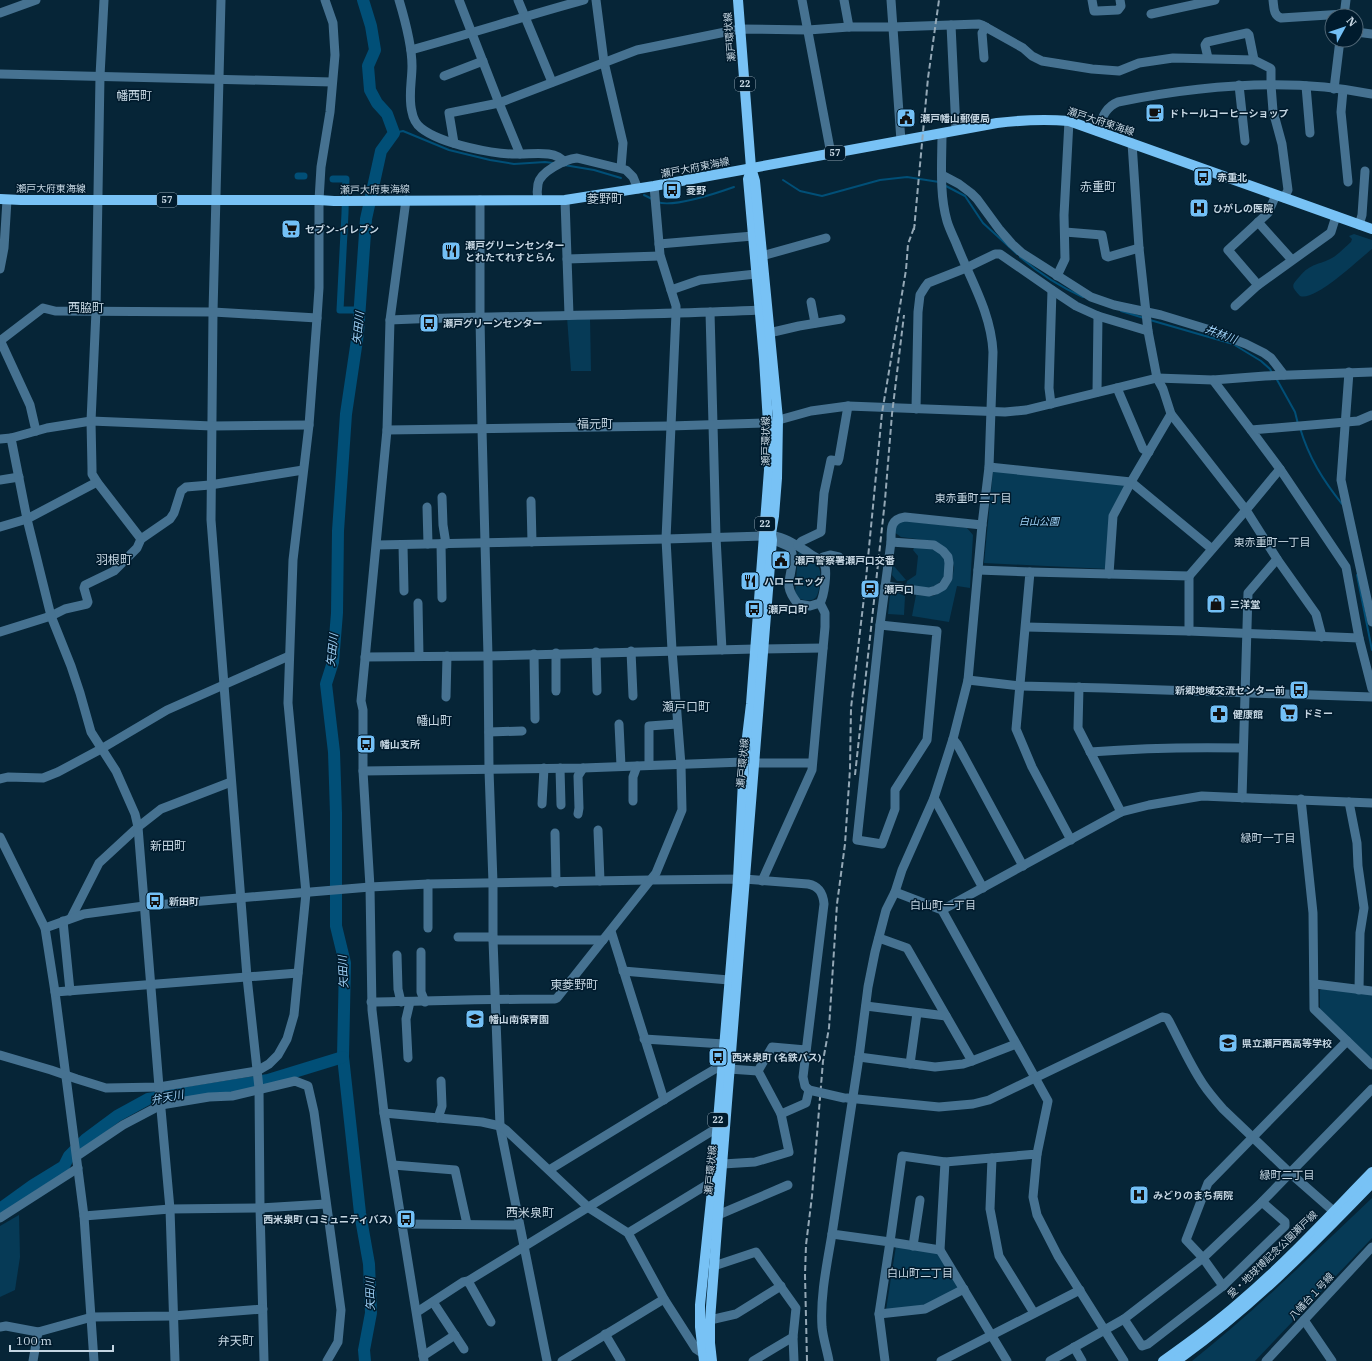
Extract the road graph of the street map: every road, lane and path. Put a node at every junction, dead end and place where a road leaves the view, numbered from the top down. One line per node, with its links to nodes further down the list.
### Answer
1 (36, 0): 18 (street)
2 (104, 0): 37 (street)
3 (221, 0): 39 (street)
4 (325, 0): 40 (street)
5 (399, 0): 30 (street)
6 (459, 0): 28 (street)
7 (518, 0): 20 (street)
8 (584, 0): 20 (street)
9 (596, 0): 35 (street)
10 (738, 0): 26 (main road, 瀬戸環状線 / 22)
11 (802, 0): 27 (street)
12 (844, 0): 23 (street)
13 (891, 0): 24 (street)
14 (1092, 0): 15 (street)
15 (1120, 0)
16 (1215, 0): 19 (street)
17 (1274, 0): 21 (street)
18 (0, 13)
19 (1151, 14)
20 (524, 16): 28 (street); 41 (street)
21 (1324, 16)
22 (951, 25): 24 (street); 25 (street); 49 (street)
23 (849, 27): 24 (street); 27 (street)
24 (893, 27): 53 (street)
25 (986, 27): 31 (street); 32 (street)
26 (740, 29): 27 (street); 35 (street); 61 (main road, 瀬戸環状線 / 22)
27 (808, 30): 58 (street)
28 (472, 33): 30 (street); 34 (street)
29 (1340, 48): 45 (street)
30 (411, 50): 56 (street)
31 (984, 58)
32 (1208, 58): 33 (street); 33 (street)
33 (1254, 60): 43 (street)
34 (483, 61): 38 (street); 47 (street)
35 (604, 62): 41 (street); 60 (street)
36 (0, 74): 37 (street)
37 (100, 76): 39 (street); 75 (street)
38 (444, 76)
39 (219, 79): 40 (street); 69 (street)
40 (332, 82): 70 (street)
41 (552, 82): 47 (street)
42 (1239, 85): 43 (street); 50 (street); 54 (street)
43 (1271, 85): 44 (street); 67 (street)
44 (1306, 86): 45 (street); 52 (street)
45 (1338, 89): 46 (street); 64 (street)
46 (1372, 94)
47 (499, 103): 56 (street); 57 (street)
48 (1069, 121): 49 (main road, 瀬戸大府東海線 / 57); 50 (main road, 瀬戸大府東海線 / 57); 80 (street)
49 (956, 130): 51 (main road, 瀬戸大府東海線 / 57)
50 (1097, 131): 55 (main road, 瀬戸大府東海線 / 57)
51 (942, 133): 53 (main road, 瀬戸大府東海線 / 57); 63 (street)
52 (1310, 133)
53 (901, 140): 58 (main road, 瀬戸大府東海線 / 57)
54 (1245, 141)
55 (1132, 143): 67 (main road, 瀬戸大府東海線 / 57); 84 (street)
56 (454, 144): 57 (street)
57 (520, 154): 59 (street)
58 (831, 154): 61 (main road, 瀬戸大府東海線 / 57)
59 (564, 162): 60 (street); 73 (street)
60 (621, 168): 65 (street)
61 (751, 168): 66 (main road, 瀬戸大府東海線 / 57); 81 (main road, 瀬戸環状線 / 22); 87 (main road, 瀬戸環状線 / 22)
62 (1365, 171): 78 (street)
63 (942, 175): 90 (street); 93 (street)
64 (1348, 182)
65 (638, 189): 66 (main road, 瀬戸大府東海線 / 57); 74 (main road, 瀬戸大府東海線 / 57)
66 (655, 189): 83 (street)
67 (1280, 196): 76 (main road, 瀬戸大府東海線 / 57); 77 (street)
68 (3, 199): 75 (main road, 瀬戸大府東海線 / 57); 85 (street)
69 (216, 200): 70 (main road, 瀬戸大府東海線 / 57); 75 (main road, 瀬戸大府東海線 / 57); 101 (street)
70 (319, 200): 71 (main road, 瀬戸大府東海線 / 57); 108 (street)
71 (402, 200): 72 (main road, 瀬戸大府東海線 / 57); 110 (street)
72 (480, 200): 73 (main road, 瀬戸大府東海線 / 57); 107 (street)
73 (538, 200): 74 (main road, 瀬戸大府東海線 / 57)
74 (565, 200): 88 (street)
75 (98, 201): 100 (street)
76 (1336, 216): 78 (main road, 瀬戸大府東海線 / 57); 89 (street)
77 (1258, 222): 89 (street); 94 (street)
78 (1360, 225): 79 (main road, 瀬戸大府東海線 / 57)
79 (1372, 229)
80 (1065, 232): 84 (street); 93 (street)
81 (753, 236): 83 (street); 92 (main road, 瀬戸環状線 / 22)
82 (826, 238): 87 (street)
83 (659, 244): 86 (street)
84 (1139, 248): 104 (street)
85 (1, 254): 91 (street)
86 (660, 256): 88 (street); 95 (street)
87 (762, 256): 113 (main road, 瀬戸環状線 / 22)
88 (567, 260): 105 (street)
89 (1292, 260): 94 (street)
90 (966, 268): 96 (street); 124 (street); 125 (street)
91 (0, 269)
92 (756, 274): 95 (street); 99 (main road, 瀬戸環状線 / 22)
93 (1057, 276): 104 (street)
94 (1258, 285): 98 (street)
95 (671, 290): 103 (street)
96 (1052, 290): 106 (street); 122 (street)
97 (811, 302): 111 (street)
98 (1235, 306)
99 (760, 310): 102 (street); 129 (main road, 瀬戸環状線 / 22)
100 (96, 311): 101 (street); 114 (street); 128 (street)
101 (213, 312): 108 (street); 133 (street)
102 (710, 312): 103 (street); 132 (street)
103 (676, 313): 105 (street); 134 (street)
104 (1146, 313): 112 (street); 117 (street)
105 (569, 315): 107 (street)
106 (1098, 316): 112 (street); 121 (street)
107 (480, 317): 110 (street); 135 (street)
108 (318, 318): 131 (street)
109 (841, 319): 111 (street)
110 (390, 320): 136 (street)
111 (814, 323): 113 (street)
112 (1148, 331): 118 (street)
113 (769, 333): 129 (main road, 瀬戸環状線 / 22)
114 (0, 341): 138 (street)
115 (1349, 372): 116 (street); 117 (street); 130 (street)
116 (1372, 372)
117 (1283, 375): 119 (street)
118 (1157, 378): 119 (street); 120 (street); 126 (street)
119 (1214, 380): 137 (street)
120 (1117, 388): 121 (street); 141 (street)
121 (1097, 392): 122 (street)
122 (1051, 404): 125 (street)
123 (848, 406): 124 (street); 129 (street); 168 (street)
124 (916, 409): 125 (street)
125 (990, 412): 142 (street)
126 (1171, 414): 141 (street); 153 (street)
127 (1372, 415): 130 (street)
128 (91, 421): 133 (street); 138 (street); 147 (street)
129 (773, 421): 132 (street); 158 (main road, 瀬戸環状線 / 22)
130 (1345, 422): 137 (street); 184 (street)
131 (309, 425): 133 (street); 144 (street)
132 (713, 425): 134 (street); 157 (street)
133 (212, 426): 149 (street)
134 (670, 426): 135 (street); 160 (street)
135 (482, 429): 136 (street); 163 (street)
136 (387, 430): 167 (street)
137 (1251, 430): 143 (street)
138 (36, 431): 139 (street)
139 (11, 438): 140 (street); 145 (street)
140 (0, 439)
141 (1149, 452): 148 (street)
142 (988, 467): 148 (street); 155 (street)
143 (1280, 469): 153 (street); 191 (street)
144 (303, 470): 149 (street); 200 (street)
145 (19, 477): 146 (street); 154 (street)
146 (0, 480)
147 (97, 482): 154 (street); 159 (street)
148 (1131, 482): 169 (street); 175 (street)
149 (210, 485): 159 (street); 206 (street)
150 (442, 497): 166 (street)
151 (531, 502): 161 (street)
152 (427, 508): 165 (street)
153 (1246, 510): 169 (street); 172 (street)
154 (27, 519): 156 (street); 183 (street)
155 (982, 525): 162 (street); 173 (street)
156 (0, 527)
157 (716, 537): 158 (street); 160 (street); 195 (street)
158 (769, 537): 168 (street); 181 (street); 193 (main road, 瀬戸環状線 / 22)
159 (141, 539): 183 (street)
160 (666, 539): 161 (street); 194 (street)
161 (532, 542): 163 (street)
162 (891, 542): 177 (street); 177 (street)
163 (485, 543): 166 (street); 203 (street)
164 (403, 544): 165 (street); 167 (street); 178 (street)
165 (428, 544): 166 (street)
166 (443, 544): 179 (street)
167 (377, 545): 204 (street)
168 (798, 545): 171 (street)
169 (1212, 549): 176 (street)
170 (839, 557): 171 (street)
171 (822, 558): 181 (street); 182 (street)
172 (1277, 559): 189 (street); 190 (street)
173 (978, 570): 174 (street); 205 (street)
174 (1030, 572): 175 (street); 186 (street)
175 (1109, 574): 176 (street)
176 (1190, 576): 187 (street)
177 (885, 586): 185 (street)
178 (404, 591)
179 (442, 598)
180 (418, 603): 201 (street)
181 (820, 603): 182 (street)
182 (824, 613): 192 (street)
183 (51, 616): 188 (street); 223 (street)
184 (1372, 622)
185 (880, 625): 185 (street)
186 (1026, 627): 187 (street); 207 (street)
187 (1189, 631): 189 (street)
188 (0, 632)
189 (1247, 633): 190 (street); 212 (street)
190 (1322, 637): 191 (street)
191 (1359, 638): 209 (street)
192 (823, 648): 193 (street); 226 (street)
193 (759, 649): 195 (street); 225 (main road, 瀬戸環状線 / 22)
194 (672, 650): 195 (street); 197 (street); 218 (street)
195 (722, 650)
196 (596, 652): 197 (street); 198 (street); 211 (street)
197 (631, 652): 213 (street)
198 (556, 653): 199 (street); 210 (street)
199 (534, 654): 203 (street); 216 (street)
200 (289, 656): 206 (street); 264 (street)
201 (419, 656): 202 (street); 204 (street)
202 (447, 656): 203 (street); 214 (street)
203 (488, 656): 220 (street)
204 (365, 657): 235 (street)
205 (968, 680): 207 (street); 221 (street)
206 (223, 684): 223 (street); 237 (street)
207 (1020, 686): 208 (street); 252 (street)
208 (1079, 687): 212 (street); 224 (street)
209 (1372, 689)
210 (556, 691)
211 (596, 691)
212 (1245, 692): 215 (street); 222 (street)
213 (633, 696)
214 (446, 697)
215 (1372, 697)
216 (535, 720)
217 (619, 724): 229 (street)
218 (677, 724): 227 (street); 228 (street)
219 (522, 731): 220 (street)
220 (490, 732): 234 (street)
221 (952, 739): 238 (street); 253 (street)
222 (1243, 748): 224 (street); 239 (street)
223 (101, 749): 236 (street); 248 (street)
224 (1090, 752): 246 (street)
225 (750, 762): 226 (street); 228 (street); 254 (main road, 瀬戸環状線 / 22)
226 (812, 763): 257 (street)
227 (649, 765): 228 (street); 230 (street)
228 (681, 765): 255 (street)
229 (620, 766): 230 (street); 233 (street)
230 (637, 766): 241 (street)
231 (544, 768): 232 (street); 234 (street); 244 (street)
232 (560, 768): 233 (street); 245 (street)
233 (583, 768): 247 (street)
234 (489, 770): 235 (street); 258 (street)
235 (363, 771): 261 (street)
236 (0, 778)
237 (231, 782): 248 (street); 265 (street)
238 (934, 798): 262 (street); 263 (street)
239 (1242, 798): 240 (street); 246 (street)
240 (1301, 799): 242 (street); 282 (street)
241 (634, 801)
242 (1349, 802): 243 (street); 284 (street)
243 (1372, 803)
244 (542, 804)
245 (561, 804)
246 (1121, 812): 252 (street)
247 (578, 814)
248 (138, 827): 266 (street); 268 (street)
249 (598, 830): 256 (street)
250 (555, 832): 259 (street)
251 (0, 837): 269 (street)
252 (1071, 840): 253 (street)
253 (1023, 866): 262 (street)
254 (741, 879): 255 (street); 257 (street); 281 (main road, 瀬戸環状線 / 22); 307 (main road, 瀬戸環状線 / 22)
255 (650, 880): 256 (street); 271 (street)
256 (600, 881): 259 (street)
257 (762, 881): 300 (street)
258 (493, 883): 259 (street); 260 (street); 274 (street)
259 (556, 883)
260 (428, 884): 261 (street); 270 (street)
261 (367, 887): 264 (street); 289 (street)
262 (983, 888): 267 (street)
263 (895, 892): 267 (street); 273 (street)
264 (307, 893): 265 (street); 279 (street)
265 (241, 898): 266 (street); 280 (street)
266 (144, 906): 268 (street); 283 (street)
267 (942, 910): 299 (street)
268 (67, 919): 269 (street); 285 (street)
269 (45, 928): 287 (street)
270 (428, 928)
271 (611, 931): 275 (street); 278 (street)
272 (458, 937): 274 (street)
273 (879, 938): 293 (street); 295 (street)
274 (493, 939): 275 (street); 288 (street)
275 (603, 940): 288 (street)
276 (421, 952): 292 (street)
277 (397, 955): 290 (street)
278 (623, 970): 281 (street); 296 (street)
279 (298, 973): 280 (street); 308 (street)
280 (247, 977): 283 (street); 308 (street)
281 (729, 980): 298 (main road, 瀬戸環状線 / 22)
282 (1315, 984): 284 (street); 297 (street)
283 (151, 985): 285 (street); 313 (street)
284 (1359, 990): 286 (street)
285 (70, 991): 287 (street)
286 (1372, 991)
287 (55, 992): 310 (street)
288 (496, 999): 292 (street); 323 (street)
289 (371, 1002): 290 (street); 320 (street)
290 (400, 1002): 291 (street)
291 (410, 1002): 292 (street); 303 (street)
292 (425, 1002)
293 (866, 1006): 294 (street); 302 (street)
294 (917, 1013): 295 (street); 305 (street)
295 (946, 1016): 304 (street)
296 (644, 1039): 298 (street); 318 (street)
297 (1347, 1041): 306 (street); 325 (street)
298 (724, 1044): 307 (main road, 瀬戸環状線 / 22)
299 (1016, 1044): 304 (street); 311 (street)
300 (806, 1050): 309 (street); 316 (street)
301 (0, 1055): 310 (street)
302 (859, 1057): 305 (street); 317 (street)
303 (408, 1058)
304 (972, 1061): 305 (street)
305 (910, 1064)
306 (1372, 1065)
307 (725, 1069): 309 (street); 318 (street); 324 (main road, 瀬戸環状線 / 22); 330 (main road, 瀬戸環状線 / 22)
308 (257, 1072): 313 (street); 314 (street)
309 (758, 1072): 321 (street)
310 (65, 1074): 313 (street); 327 (street)
311 (1036, 1078): 317 (street); 325 (street); 326 (street)
312 (441, 1081): 322 (street)
313 (159, 1089): 319 (street)
314 (259, 1089): 319 (street); 341 (street); 342 (street)
315 (1372, 1089): 334 (street)
316 (809, 1090): 317 (street, bridge); 321 (street)
317 (848, 1098): 353 (street)
318 (664, 1100): 333 (street)
319 (161, 1103): 327 (street); 344 (street)
320 (384, 1113): 322 (street); 331 (street)
321 (781, 1114): 330 (street)
322 (438, 1118): 323 (street)
323 (500, 1126): 333 (street); 351 (street)
324 (717, 1128): 336 (main road, 瀬戸環状線 / 22); 343 (street)
325 (1253, 1138): 334 (street); 359 (street)
326 (1037, 1154): 328 (street); 365 (street)
327 (77, 1156): 332 (street)
328 (992, 1158): 329 (street); 370 (street)
329 (945, 1162): 354 (street); 358 (street)
330 (723, 1164): 346 (main road, 瀬戸環状線 / 22)
331 (393, 1165): 349 (street); 350 (street)
332 (78, 1168): 347 (street); 348 (street)
333 (550, 1170): 343 (street)
334 (1290, 1172): 340 (street); 345 (street)
335 (1372, 1172): 345 (main road, 愛・地球博記念公園瀬戸線)
336 (713, 1181): 352 (street); 387 (main road, 瀬戸環状線 / 22)
337 (1372, 1183): 345 (main road, 愛・地球博記念公園瀬戸線)
338 (788, 1185): 346 (street)
339 (920, 1200): 356 (street)
340 (1262, 1202): 359 (street); 363 (street)
341 (326, 1204): 342 (street); 394 (street)
342 (260, 1208): 344 (street); 368 (street)
343 (589, 1208): 352 (street); 355 (street)
344 (170, 1209): 347 (street); 372 (street)
345 (1337, 1214): 408 (main road, 愛・地球博記念公園瀬戸線); 409 (main road, 愛・地球博記念公園瀬戸線)
346 (718, 1215): 360 (main road, 瀬戸環状線 / 22)
347 (84, 1216): 373 (street)
348 (0, 1218)
349 (402, 1224): 350 (street); 369 (street)
350 (467, 1224): 351 (street)
351 (519, 1224): 355 (street)
352 (628, 1233): 366 (street)
353 (832, 1234): 354 (street); 401 (street)
354 (890, 1242): 356 (street); 371 (street)
355 (524, 1246): 361 (street); 395 (street)
356 (913, 1246): 358 (street)
357 (1372, 1247): 376 (street, 八幡台１号線)
358 (940, 1250): 364 (street)
359 (1203, 1258): 363 (street); 374 (street)
360 (714, 1266): 362 (street); 375 (main road, 瀬戸環状線 / 22)
361 (468, 1281): 367 (street); 377 (street)
362 (781, 1286): 375 (street); 384 (street)
363 (1223, 1286): 374 (street)
364 (964, 1289): 371 (street); 382 (street)
365 (1080, 1290): 370 (street); 379 (street)
366 (664, 1299): 381 (street); 387 (street)
367 (433, 1302): 369 (street); 383 (street)
368 (263, 1309): 372 (street); 393 (street)
369 (417, 1312): 388 (street)
370 (1034, 1313): 382 (street)
371 (880, 1314): 402 (street)
372 (173, 1316): 373 (street); 392 (street)
373 (92, 1317): 380 (street); 391 (street)
374 (1124, 1319): 379 (street)
375 (710, 1320): 398 (main road, 瀬戸環状線 / 22)
376 (1304, 1320): 389 (street, 八幡台１号線); 410 (street)
377 (491, 1322)
378 (0, 1327): 380 (street)
379 (1104, 1330): 385 (street); 407 (street)
380 (38, 1332): 390 (street)
381 (605, 1334): 396 (street); 397 (street)
382 (992, 1334): 403 (street); 404 (street)
383 (455, 1335): 386 (street); 388 (street)
384 (793, 1337): 399 (street); 400 (street)
385 (1074, 1347): 405 (street); 406 (street)
386 (464, 1349)
387 (703, 1357)
388 (424, 1359)
389 (1270, 1359)
390 (33, 1361)
391 (94, 1361)
392 (174, 1361)
393 (264, 1361)
394 (327, 1361)
395 (547, 1361)
396 (562, 1361)
397 (621, 1361)
398 (712, 1361)
399 (753, 1361)
400 (794, 1361)
401 (830, 1361)
402 (885, 1361)
403 (941, 1361)
404 (1007, 1361)
405 (1050, 1361)
406 (1082, 1361)
407 (1124, 1361)
408 (1163, 1361)
409 (1176, 1361)
410 (1332, 1361)

